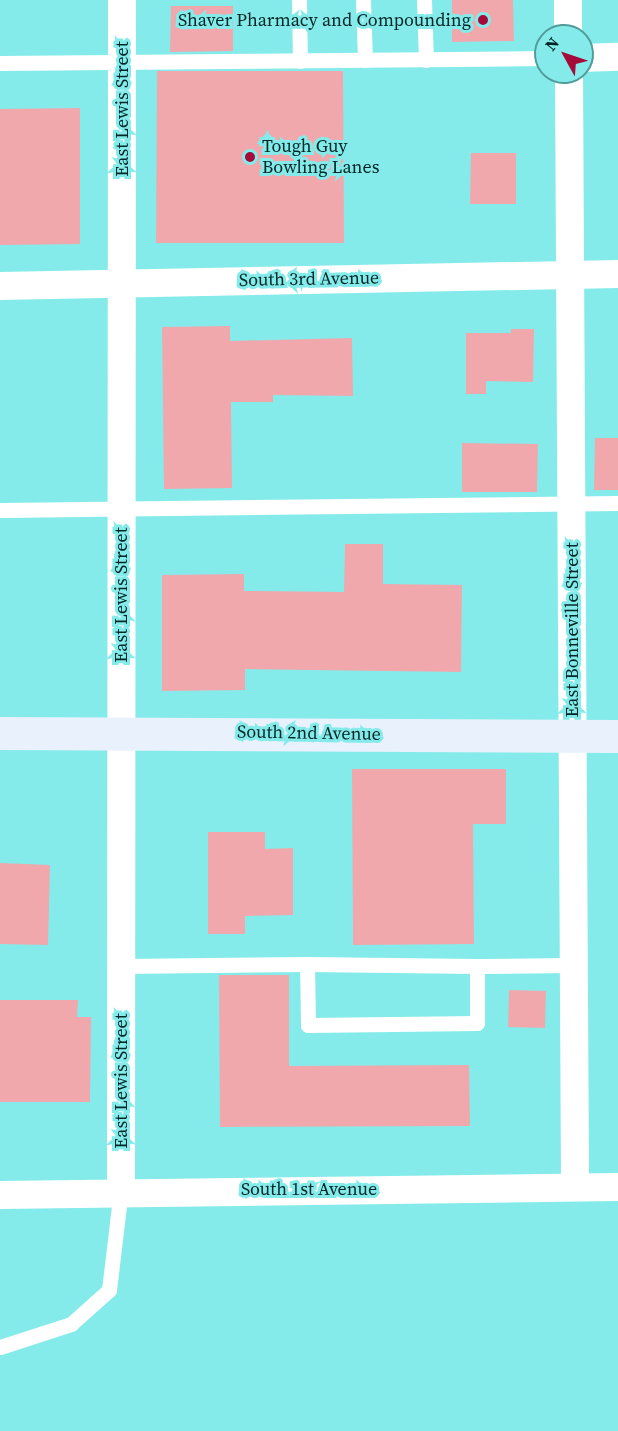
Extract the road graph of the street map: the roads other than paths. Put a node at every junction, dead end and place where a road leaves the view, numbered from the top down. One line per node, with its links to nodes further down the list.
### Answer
1 (122, 0): 14 (street, East Lewis Street)
2 (299, 0): 12 (lane)
3 (363, 0): 10 (lane)
4 (424, 0): 11 (lane)
5 (568, 0): 6 (street)
6 (568, 24)
7 (618, 57): 9 (street)
8 (534, 58): 11 (lane)
9 (594, 58)
10 (365, 60): 11 (lane); 12 (lane)
11 (426, 60)
12 (300, 61): 14 (lane)
13 (0, 63): 14 (lane)
14 (122, 63): 18 (street, East Lewis Street)
15 (569, 84): 16 (street, East Bonneville Street)
16 (568, 274): 17 (street, South 3rd Avenue); 18 (street, South 3rd Avenue); 21 (street, East Bonneville Street)
17 (618, 274)
18 (121, 283): 19 (street, South 3rd Avenue); 22 (street, East Lewis Street)
19 (0, 286)
20 (618, 502): 21 (lane)
21 (572, 504): 22 (lane); 26 (street, East Bonneville Street)
22 (121, 509): 23 (lane); 24 (street, East Lewis Street)
23 (0, 510)
24 (121, 731): 25 (street, South 2nd Avenue); 26 (street, South 2nd Avenue); 30 (street, East Lewis Street)
25 (0, 733)
26 (571, 736): 27 (street, South 2nd Avenue); 29 (street, East Bonneville Street)
27 (618, 736)
28 (307, 964): 30 (lane); 31 (lane); 31 (lane)
29 (573, 965): 31 (lane); 32 (street, East Bonneville Street)
30 (121, 966): 34 (street, East Lewis Street)
31 (477, 966)
32 (575, 1187): 33 (street, South 1st Avenue); 34 (street, South 1st Avenue)
33 (618, 1187)
34 (121, 1190): 35 (street, South 1st Avenue); 36 (lane)
35 (0, 1195)
36 (0, 1347)

